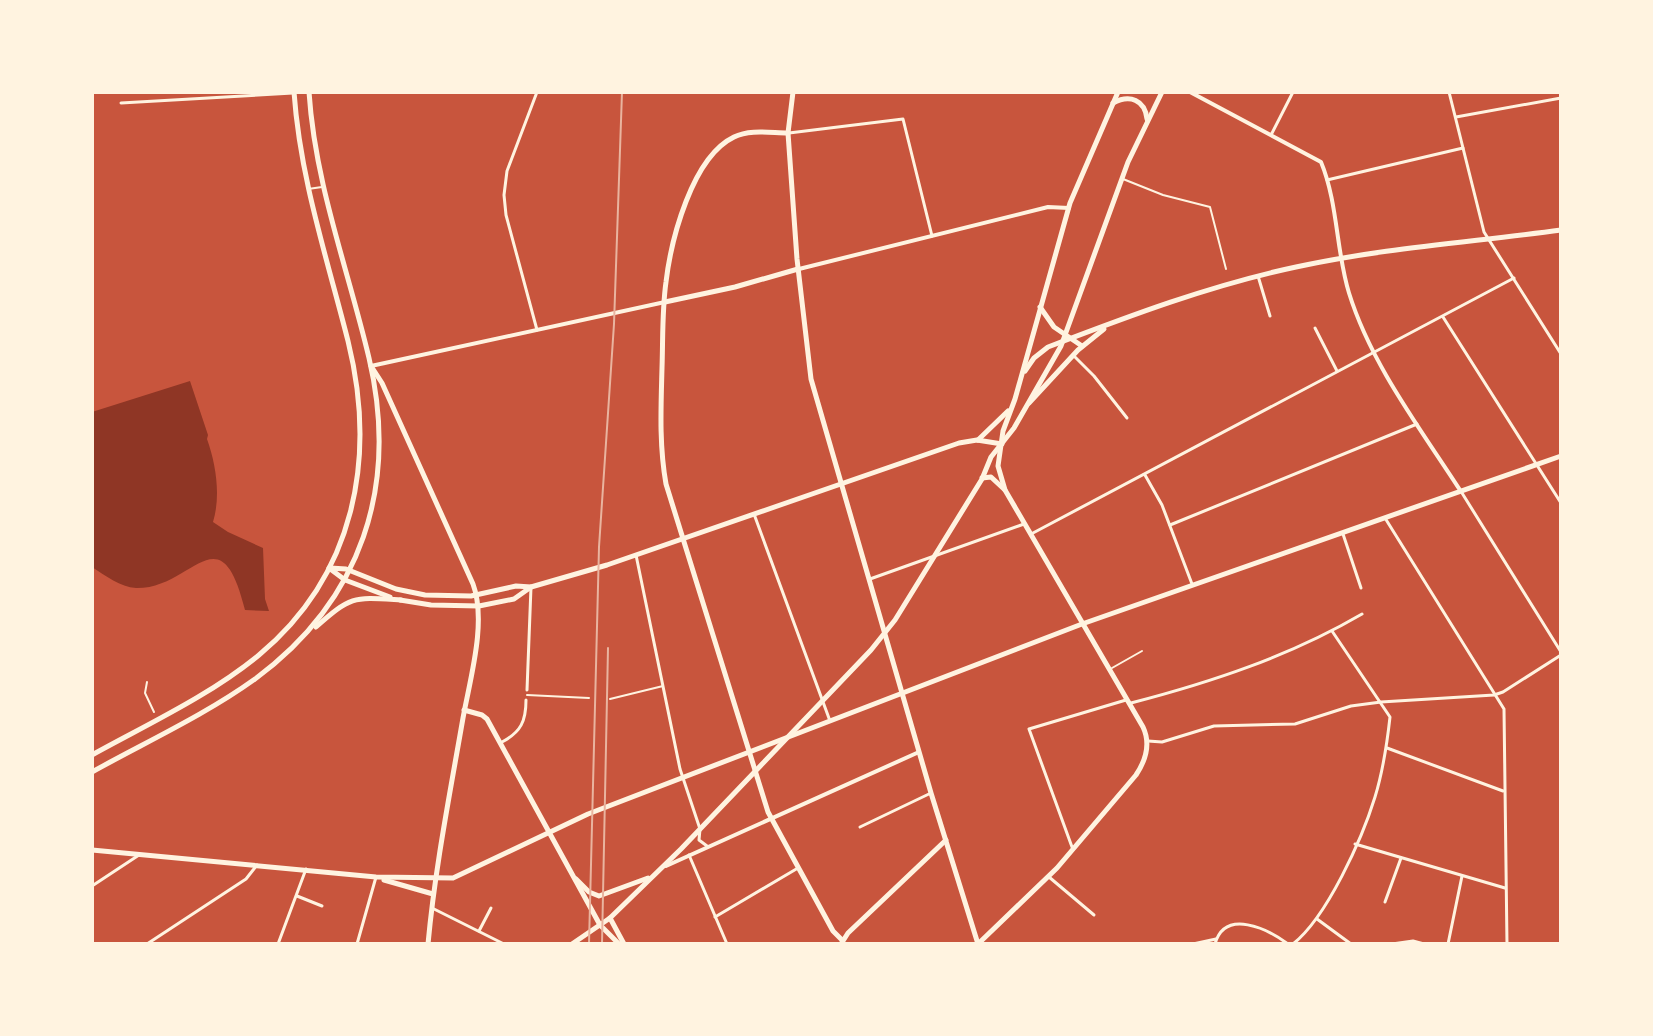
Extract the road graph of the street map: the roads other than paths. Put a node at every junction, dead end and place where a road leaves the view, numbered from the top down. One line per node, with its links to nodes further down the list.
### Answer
1 (309, 92): 20 (main road)
2 (537, 92): 37 (street)
3 (793, 92): 15 (main road)
4 (1118, 92): 12 (main road)
5 (1162, 92): 14 (main road)
6 (1190, 92): 16 (street)
7 (1293, 92): 16 (street)
8 (1449, 92): 13 (street)
9 (294, 93): 11 (street); 21 (main road)
10 (1561, 98): 13 (street)
11 (121, 103)
12 (1113, 103): 14 (main road); 22 (main road)
13 (1456, 117): 17 (street)
14 (1147, 120): 18 (main road)
15 (788, 133): 24 (street); 27 (main road); 31 (main road)
16 (1271, 135): 19 (street)
17 (1463, 148): 19 (street); 25 (street)
18 (1122, 178): 28 (street); 38 (main road)
19 (1326, 180): 26 (street)
20 (323, 187): 21 (street); 45 (main road)
21 (307, 189): 71 (main road)
22 (1069, 208): 24 (street); 32 (main road)
23 (1561, 230): 25 (main road)
24 (932, 236): 27 (street)
25 (1489, 240): 26 (main road); 30 (street)
26 (1343, 258): 29 (main road); 42 (street)
27 (798, 269): 31 (main road); 58 (main road)
28 (1226, 269)
29 (1258, 276): 33 (street); 35 (main road)
30 (1514, 278): 34 (street); 43 (street)
31 (665, 302): 37 (street); 68 (main road)
32 (1040, 306): 38 (main road); 47 (main road)
33 (1270, 316)
34 (1443, 316): 42 (street); 55 (street)
35 (1112, 324): 39 (main road); 41 (main road)
36 (1315, 328): 46 (street)
37 (537, 330): 45 (street)
38 (1065, 335): 39 (main road); 40 (main road)
39 (1071, 339): 40 (main road); 41 (main road)
40 (1062, 342): 47 (main road); 49 (main road)
41 (1082, 346): 44 (main road)
42 (1375, 353): 46 (street); 51 (street)
43 (1561, 354)
44 (1073, 355): 49 (main road); 50 (street)
45 (371, 366): 72 (main road); 78 (main road)
46 (1337, 372): 56 (street)
47 (1020, 381): 48 (main road)
48 (1015, 399): 52 (main road); 53 (main road)
49 (1027, 404): 53 (main road)
50 (1127, 418)
51 (1417, 424): 60 (street); 65 (street)
52 (977, 440): 53 (main road); 58 (main road)
53 (1002, 444): 57 (main road); 59 (main road)
54 (1561, 456): 55 (main road)
55 (1537, 464): 60 (main road); 61 (street)
56 (1145, 475): 65 (street); 67 (street)
57 (982, 479): 59 (main road); 70 (main road)
58 (841, 484): 62 (main road); 73 (main road)
59 (1005, 490): 64 (main road)
60 (1460, 490): 63 (main road); 87 (street)
61 (1561, 503)
62 (754, 514): 68 (main road); 96 (street)
63 (1383, 516): 66 (main road); 93 (street)
64 (1024, 524): 67 (main road); 70 (street)
65 (1170, 525): 75 (street)
66 (1341, 531): 75 (main road); 77 (street)
67 (1030, 535): 82 (main road)
68 (685, 538): 69 (main road); 106 (main road)
69 (636, 555): 76 (main road); 90 (street)
70 (934, 556): 73 (street); 84 (main road)
71 (329, 568): 72 (main road); 74 (main road); 108 (main road)
72 (350, 571): 74 (main road); 78 (main road)
73 (870, 579): 84 (main road)
74 (345, 580): 79 (main road); 85 (main road)
75 (1192, 584): 82 (main road)
76 (531, 587): 78 (main road); 80 (main road); 92 (street)
77 (1361, 588)
78 (477, 596): 80 (main road)
79 (401, 600): 80 (main road); 85 (main road)
80 (479, 606): 99 (main road)
81 (1362, 614): 83 (street)
82 (1082, 624): 88 (main road); 91 (main road)
83 (1332, 631): 97 (street); 98 (street)
84 (886, 634): 91 (main road); 96 (main road)
85 (294, 646): 110 (main road)
86 (1142, 651): 88 (street)
87 (1561, 654): 93 (street)
88 (1109, 671): 97 (main road)
89 (147, 682): 100 (street)
90 (663, 686): 95 (street); 111 (street)
91 (903, 692): 101 (main road); 107 (main road)
92 (527, 695): 94 (street); 104 (street)
93 (1494, 695): 98 (street); 112 (street)
94 (589, 698)
95 (610, 699)
96 (823, 701): 101 (street); 102 (main road)
97 (1128, 702): 103 (main road); 122 (street)
98 (1381, 702): 103 (street); 105 (street)
99 (464, 710): 104 (main road); 134 (main road)
100 (154, 712)
101 (830, 721): 102 (main road)
102 (788, 737): 106 (main road); 109 (main road)
103 (1148, 741): 122 (main road)
104 (500, 743): 117 (main road)
105 (1387, 748): 112 (street); 119 (street)
106 (750, 751): 109 (main road); 111 (main road)
107 (919, 752): 113 (main road); 114 (street)
108 (92, 755)
109 (756, 771): 114 (main road); 116 (main road)
110 (92, 772)
111 (682, 778): 116 (street); 117 (main road)
112 (1504, 791): 137 (street)
113 (931, 793): 115 (street); 118 (main road)
114 (771, 819): 120 (street); 127 (main road)
115 (860, 827)
116 (700, 829): 120 (street); 129 (main road)
117 (550, 832): 134 (main road); 135 (main road)
118 (946, 840): 151 (main road); 160 (main road)
119 (1355, 844): 125 (street); 147 (street)
120 (708, 847): 124 (street)
121 (92, 850): 123 (main road)
122 (1073, 851): 133 (main road)
123 (139, 855): 126 (main road); 136 (street)
124 (689, 855): 129 (street); 145 (street)
125 (1401, 858): 131 (street); 140 (street)
126 (257, 865): 128 (main road); 152 (street)
127 (798, 868): 145 (street); 151 (main road)
128 (306, 869): 132 (main road); 139 (street)
129 (661, 869): 130 (main road)
130 (653, 876): 135 (main road); 146 (main road)
131 (1462, 876): 137 (street); 166 (street)
132 (376, 877): 134 (main road); 138 (main road); 154 (street)
133 (1049, 877): 144 (street); 160 (main road)
134 (435, 879): 138 (main road)
135 (576, 879): 148 (main road)
136 (92, 886)
137 (1507, 889): 167 (street)
138 (433, 894): 142 (main road)
139 (297, 896): 141 (street); 153 (street)
140 (1385, 902)
141 (322, 906)
142 (431, 908): 149 (street); 155 (main road)
143 (491, 908): 149 (street)
144 (1094, 915)
145 (715, 917): 159 (street)
146 (610, 918): 148 (main road); 158 (main road)
147 (1317, 919): 162 (street); 163 (street)
148 (600, 925): 157 (main road); 158 (main road)
149 (479, 931): 156 (street)
150 (1216, 942): 161 (street); 162 (street)
151 (844, 943)
152 (147, 944)
153 (278, 944)
154 (357, 944)
155 (428, 944)
156 (504, 944)
157 (572, 944)
158 (622, 944)
159 (727, 944)
160 (978, 944)
161 (1193, 944)
162 (1291, 944)
163 (1351, 944)
164 (1392, 944): 165 (street)
165 (1424, 944)
166 (1448, 944)
167 (1507, 944)

